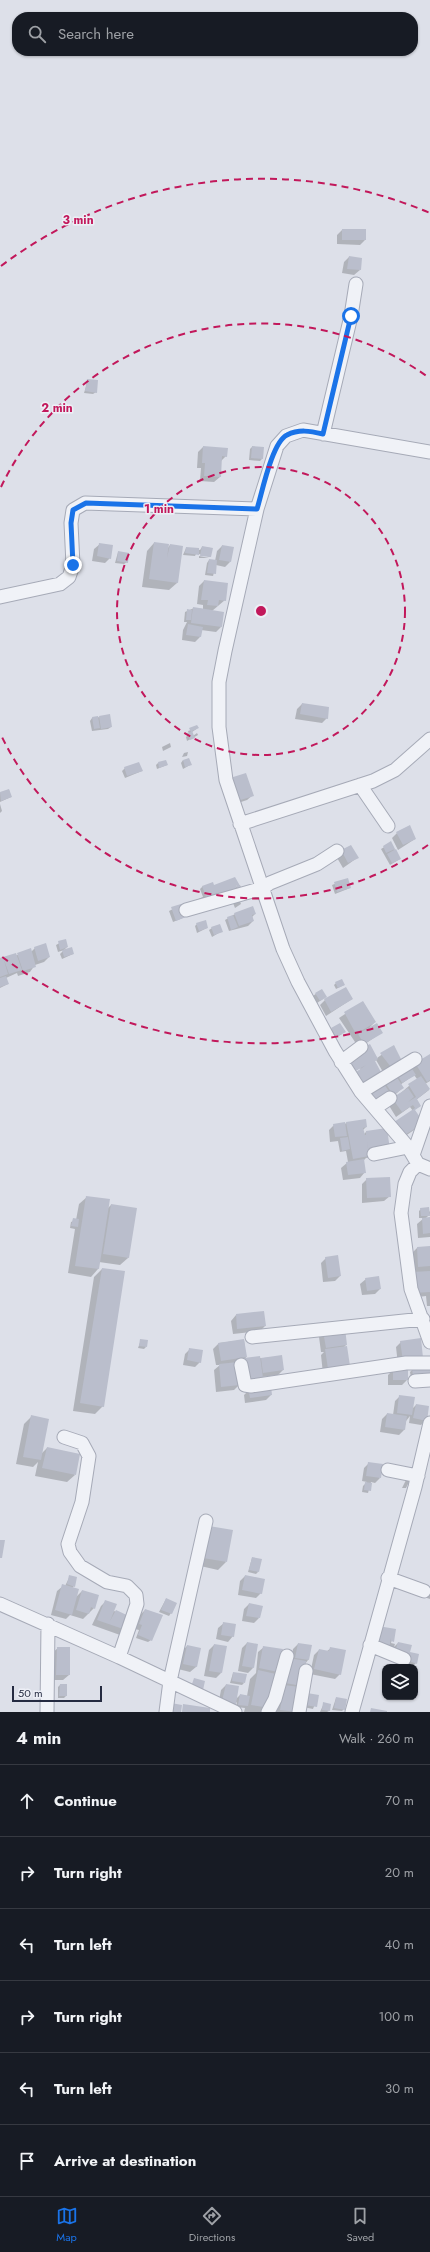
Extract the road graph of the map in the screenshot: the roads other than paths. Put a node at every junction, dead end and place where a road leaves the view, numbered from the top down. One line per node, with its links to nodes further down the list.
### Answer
1 (356, 284): 2 (street)
2 (323, 434): 3 (street); 4 (street)
3 (430, 452)
4 (257, 509): 5 (street); 8 (street)
5 (0, 597)
6 (430, 738): 7 (street)
7 (360, 786): 8 (street); 9 (street)
8 (240, 824): 11 (street)
9 (388, 826)
10 (337, 851): 11 (street)
11 (263, 888): 12 (street); 15 (street)
12 (186, 910)
13 (361, 1047): 15 (street)
14 (415, 1059): 16 (street)
15 (341, 1062): 16 (street)
16 (361, 1092): 19 (street)
17 (390, 1098): 19 (street)
18 (430, 1106): 21 (street)
19 (375, 1108): 21 (street)
20 (374, 1154): 21 (street)
21 (417, 1159): 22 (street)
22 (423, 1319): 23 (street); 24 (street)
23 (252, 1337)
24 (430, 1342)
25 (430, 1363): 26 (street)
26 (241, 1365)
27 (430, 1380): 28 (street)
28 (415, 1381)
29 (430, 1423): 32 (street)
30 (64, 1437): 40 (street)
31 (388, 1470): 32 (street)
32 (418, 1476): 34 (street)
33 (206, 1521): 43 (street)
34 (388, 1578): 35 (street); 38 (street)
35 (424, 1591)
36 (0, 1604): 37 (street)
37 (48, 1624): 40 (street); 44 (street)
38 (370, 1645): 41 (street); 49 (street)
39 (287, 1656): 47 (street)
40 (119, 1657): 43 (street)
41 (404, 1659)
42 (306, 1671): 48 (street)
43 (170, 1681): 45 (street); 46 (street)
44 (47, 1712)
45 (166, 1712)
46 (235, 1712)
47 (268, 1712)
48 (299, 1712)
49 (352, 1712)

